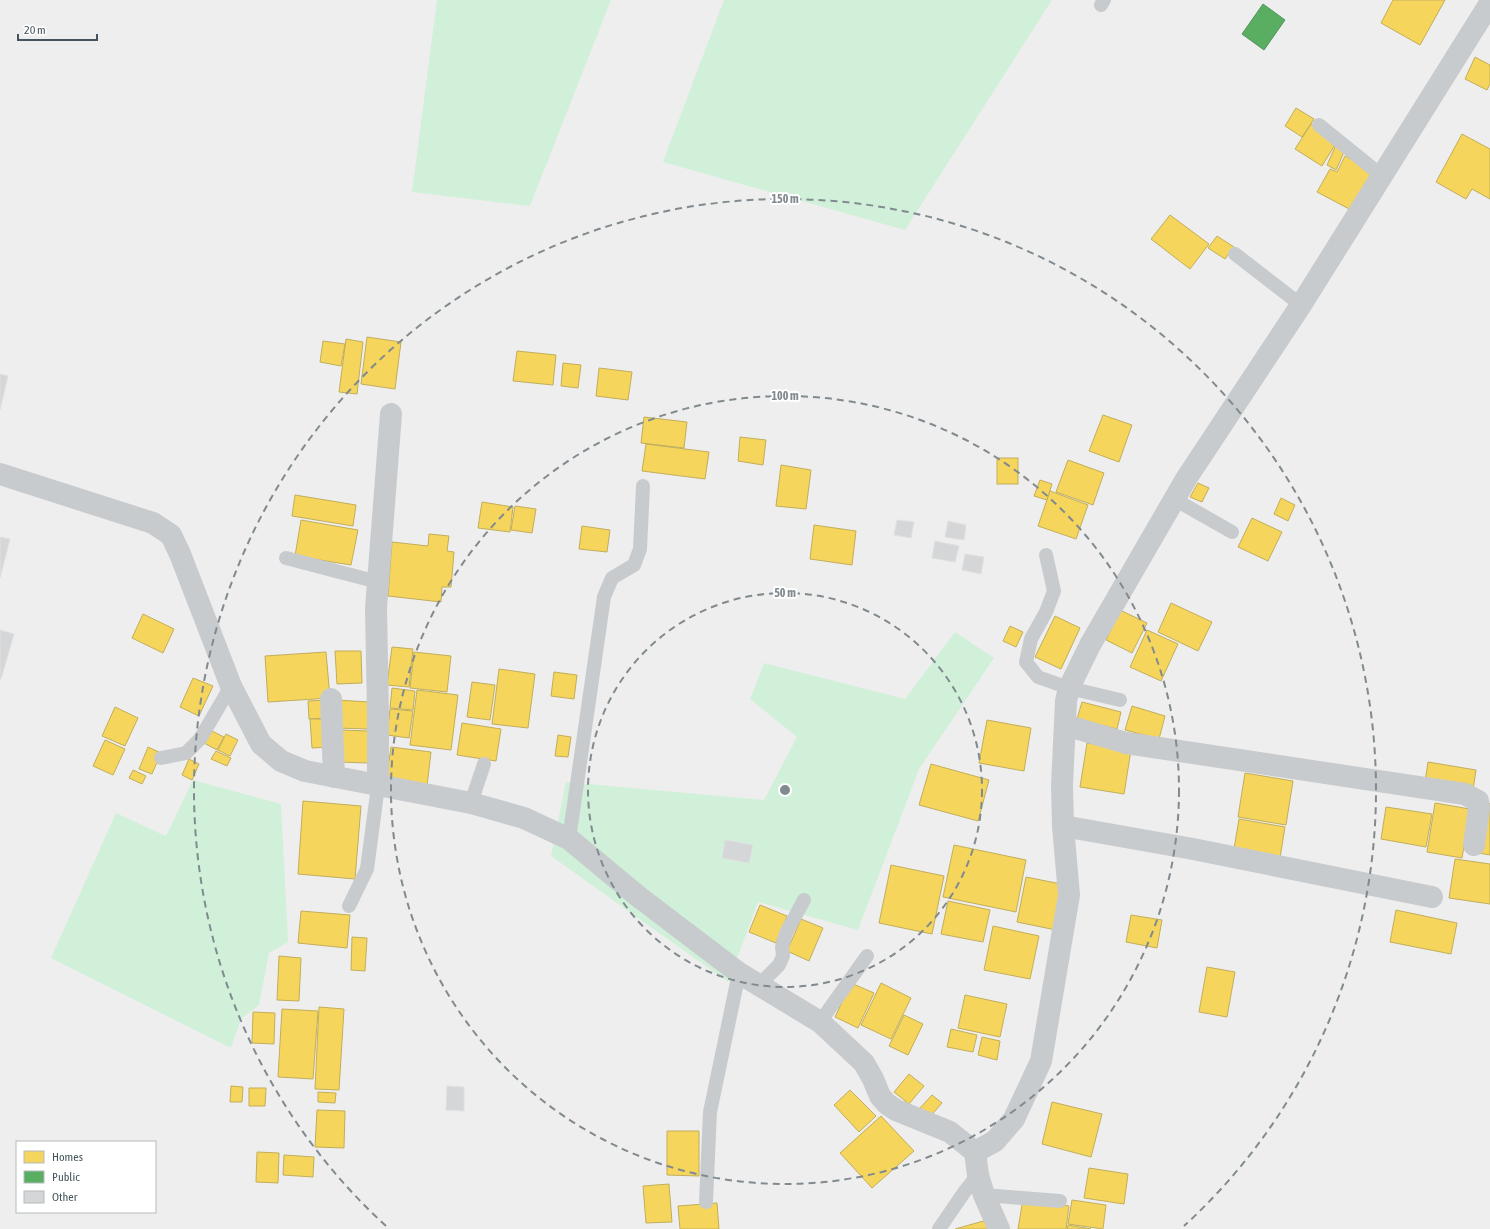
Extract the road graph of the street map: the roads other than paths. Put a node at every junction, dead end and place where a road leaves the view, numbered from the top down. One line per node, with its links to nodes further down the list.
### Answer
1 (1490, 3): 3 (street)
2 (1319, 125): 3 (lane)
3 (1382, 176): 5 (street)
4 (1235, 254): 5 (lane)
5 (1301, 305): 9 (street)
6 (391, 414): 13 (street)
7 (0, 474): 14 (street)
8 (643, 486): 25 (lane)
9 (1174, 499): 10 (lane); 15 (street)
10 (1232, 532)
11 (1046, 555): 15 (lane)
12 (286, 558): 13 (lane)
13 (378, 582): 22 (street)
14 (231, 686): 19 (lane); 21 (street)
15 (1069, 688): 17 (lane); 18 (street)
16 (331, 699): 21 (street)
17 (1120, 700)
18 (1066, 725): 24 (street); 26 (street)
19 (161, 758)
20 (484, 764): 23 (lane)
21 (334, 777): 22 (street)
22 (378, 786): 23 (street); 29 (lane)
23 (471, 803): 25 (street)
24 (1063, 826): 27 (street); 34 (street)
25 (569, 839): 31 (street)
26 (1474, 845)
27 (1432, 897)
28 (804, 900): 32 (lane)
29 (349, 906)
30 (867, 956): 33 (lane)
31 (739, 973): 32 (street); 37 (lane)
32 (759, 985): 33 (street)
33 (820, 1022): 34 (street)
34 (975, 1152): 35 (street)
35 (981, 1185): 36 (lane); 38 (lane); 39 (street)
36 (1060, 1201)
37 (706, 1202)
38 (939, 1229)
39 (999, 1229)

